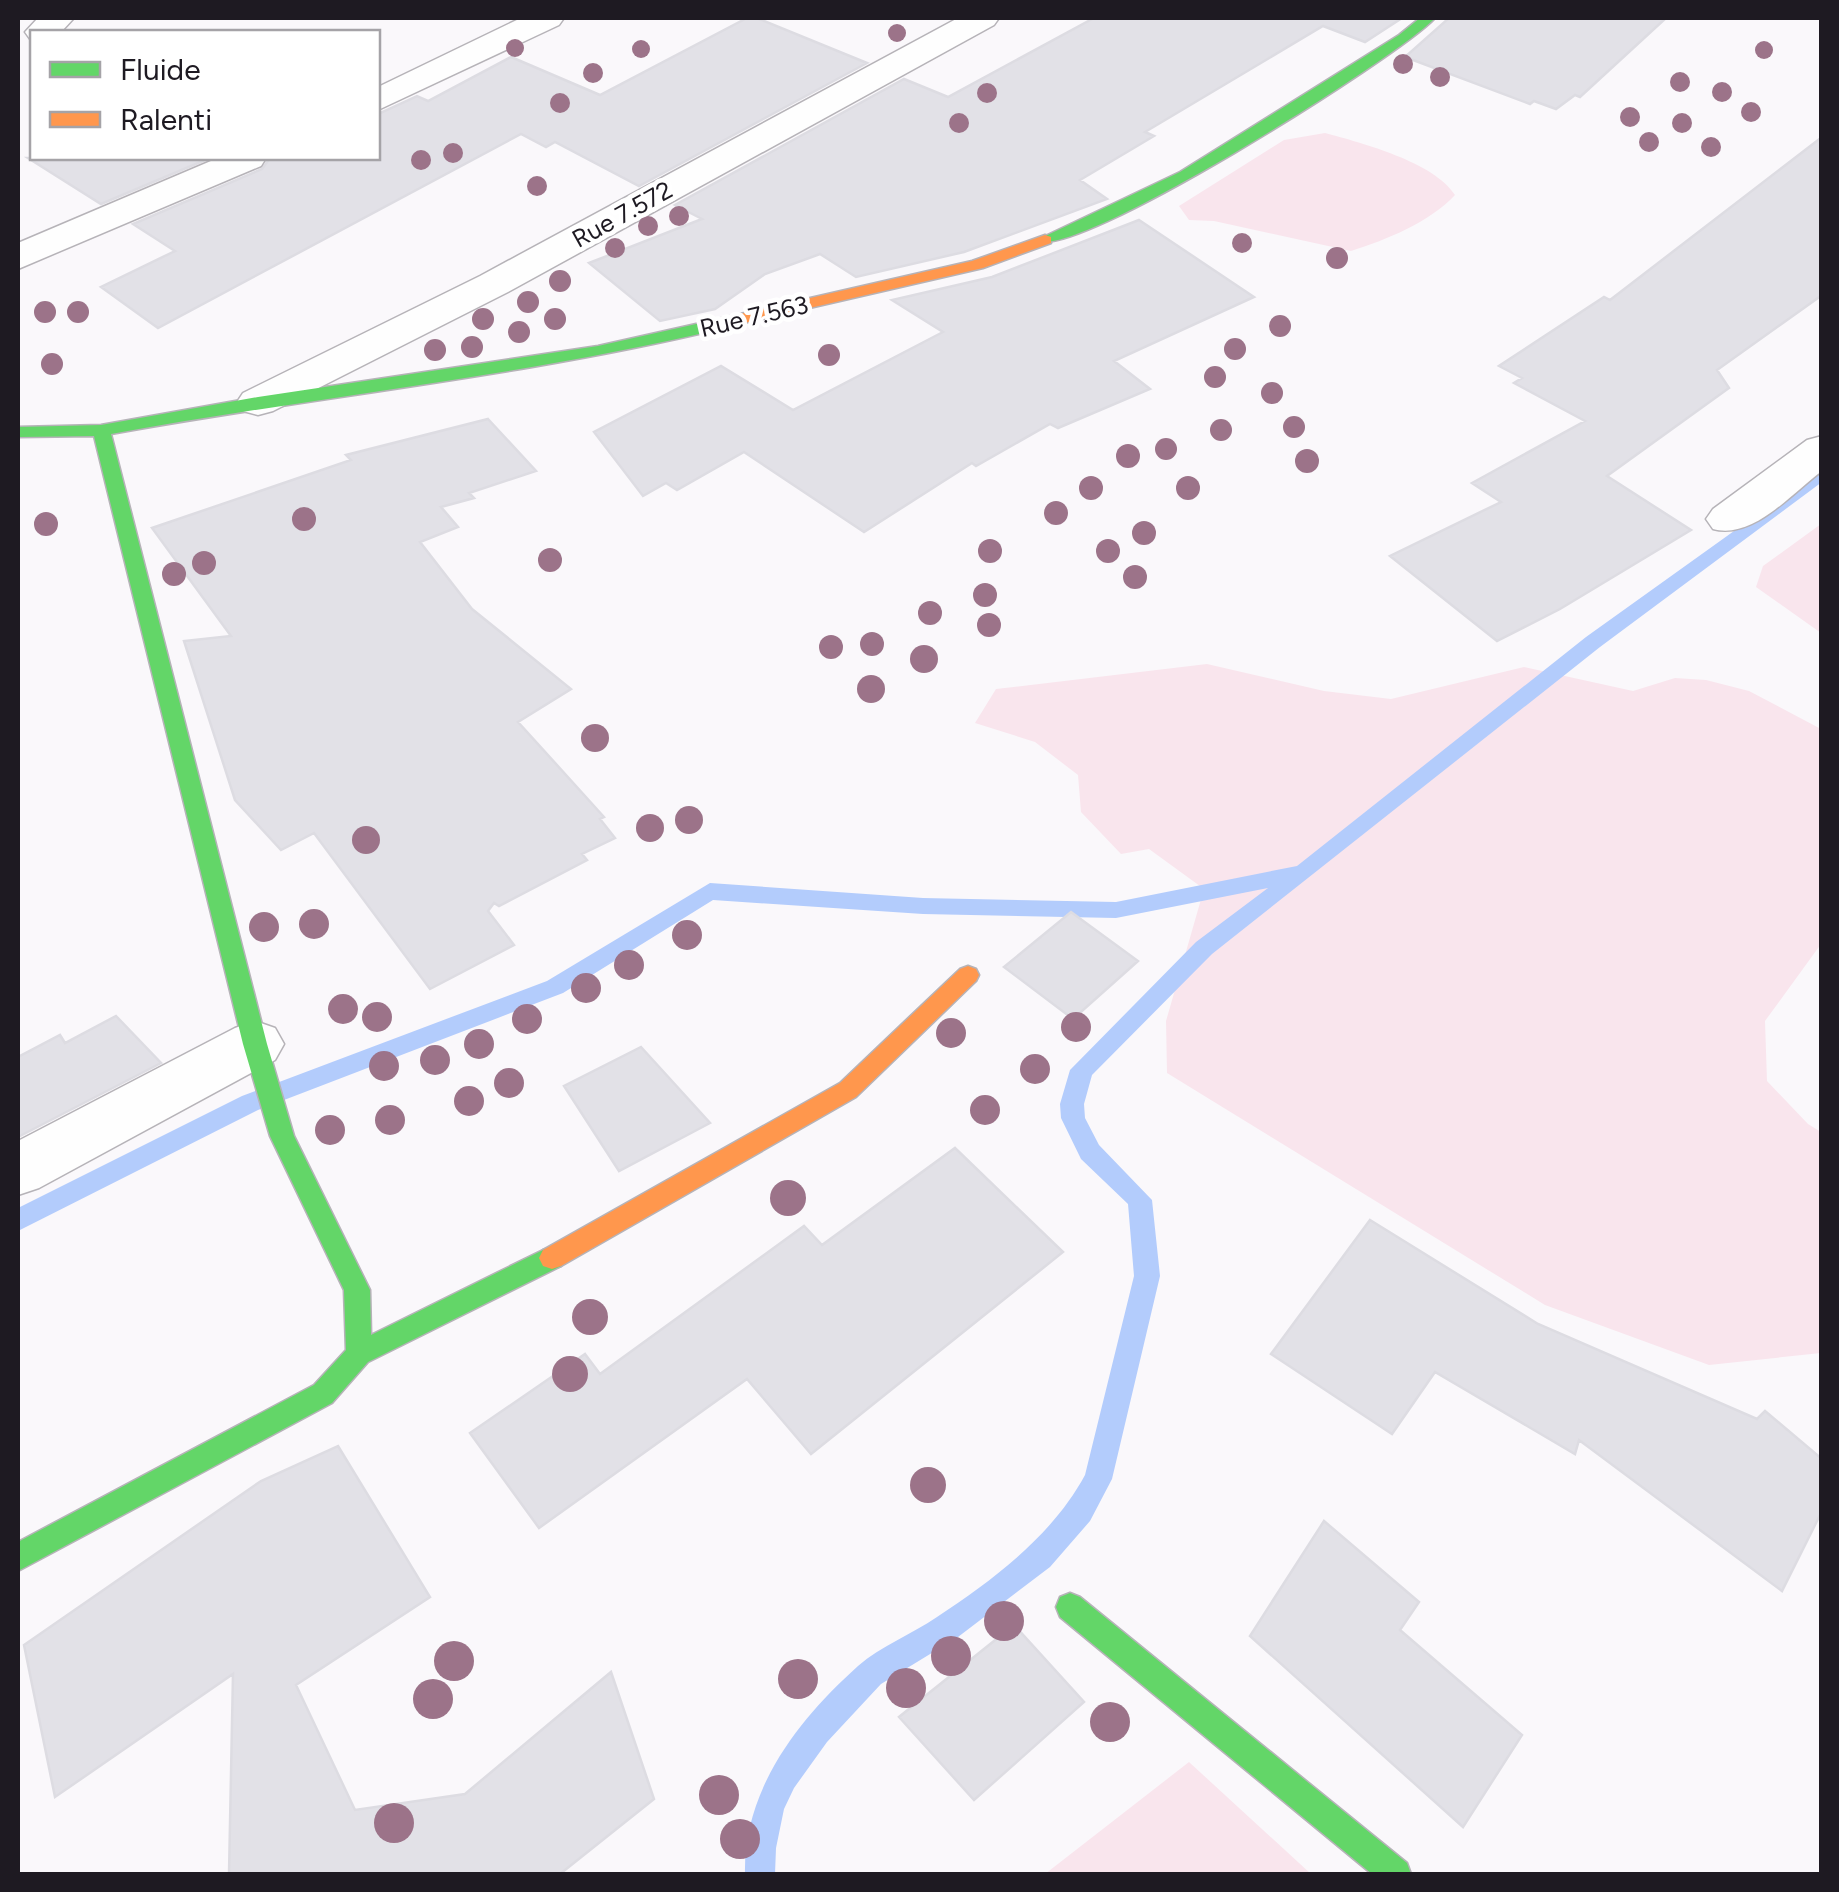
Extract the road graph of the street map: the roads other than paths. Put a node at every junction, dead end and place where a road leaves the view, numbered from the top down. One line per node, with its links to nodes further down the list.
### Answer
1 (547, 18): 4 (street)
2 (982, 18): 7 (street, Rue 7.572)
3 (1428, 18): 7 (street, Rue 7.563)
4 (380, 99)
5 (243, 160): 6 (street)
6 (18, 258)
7 (258, 402): 8 (street, Rue 7.563)
8 (100, 430): 9 (street, Rue 7.563); 13 (street)
9 (18, 432)
10 (1822, 449): 11 (street)
11 (1729, 519)
12 (968, 975): 15 (street)
13 (262, 1063): 14 (street); 15 (street)
14 (18, 1170)
15 (360, 1354): 16 (street)
16 (18, 1556)
17 (1070, 1607): 18 (street)
18 (1396, 1874)

